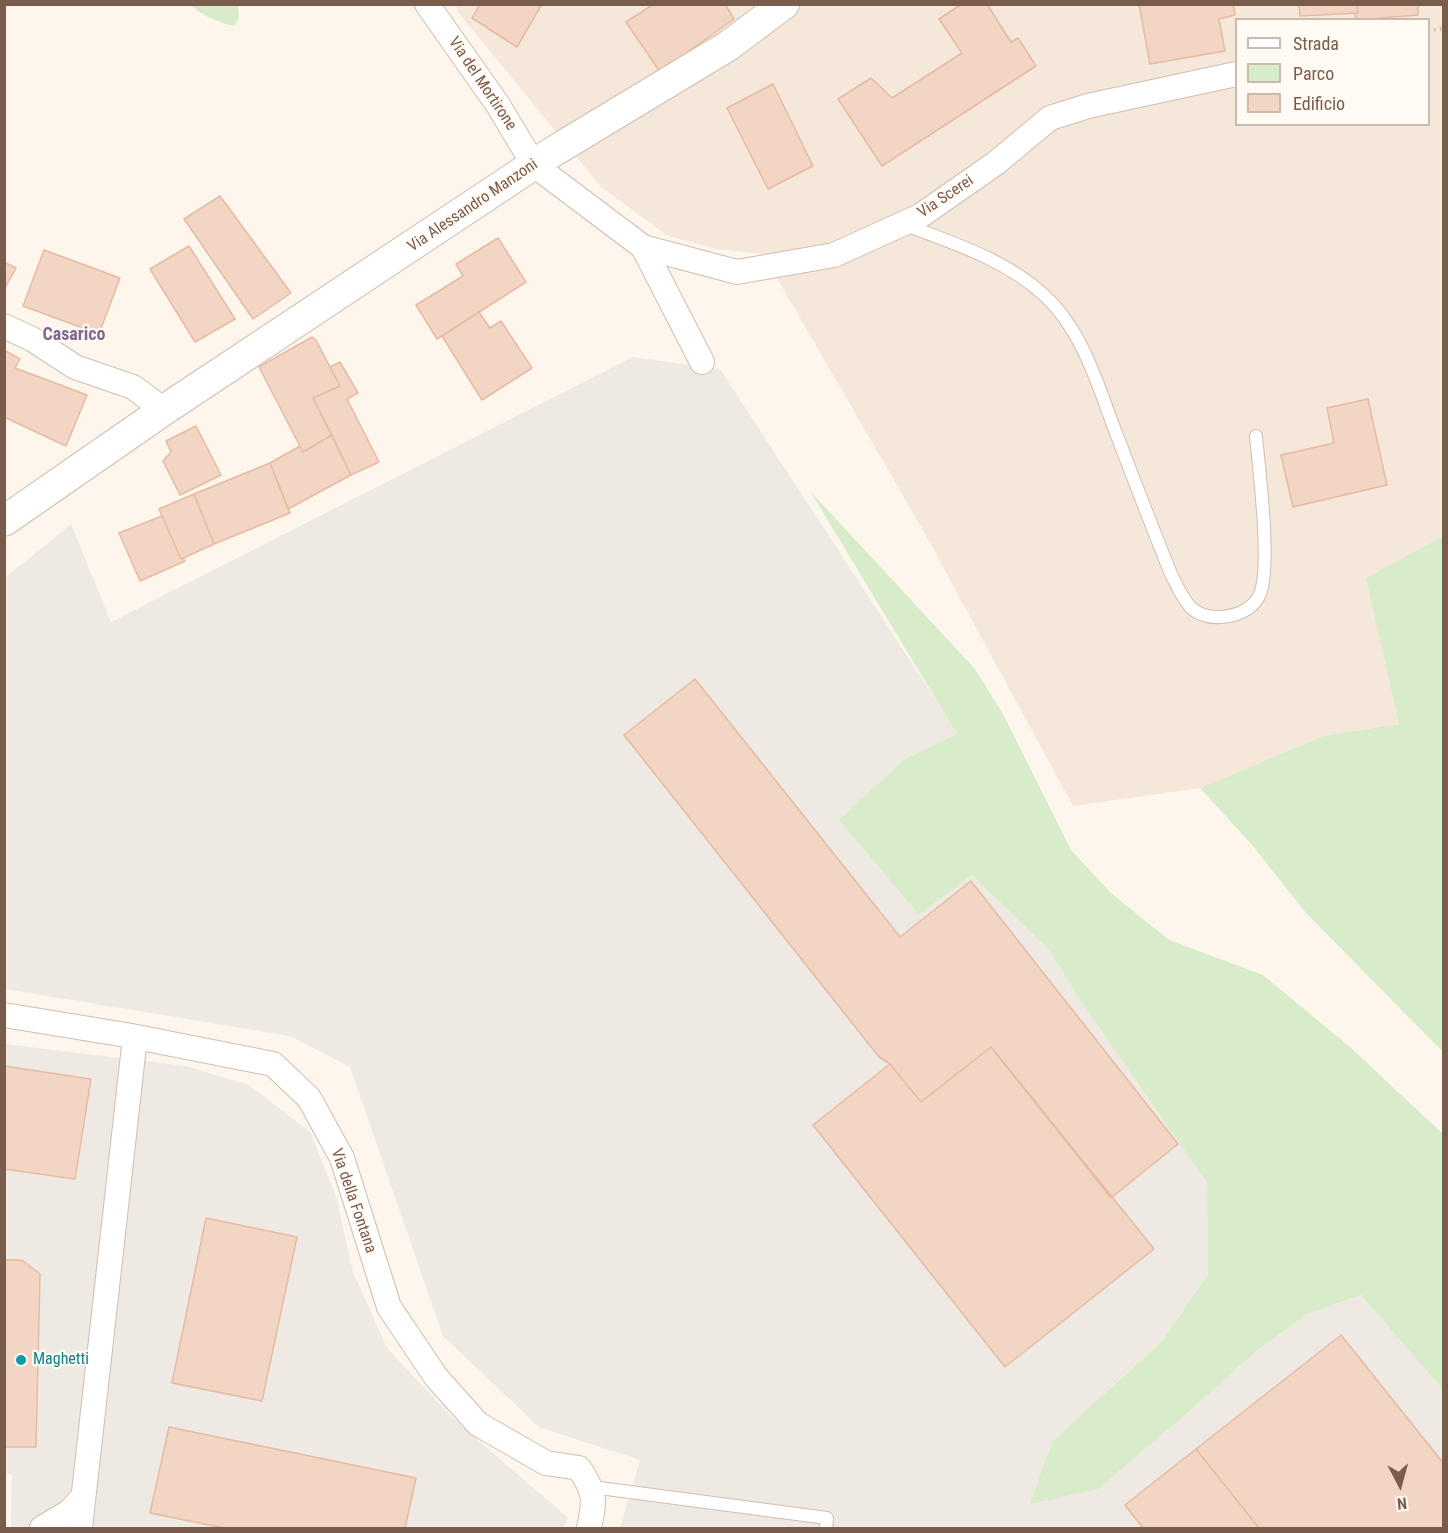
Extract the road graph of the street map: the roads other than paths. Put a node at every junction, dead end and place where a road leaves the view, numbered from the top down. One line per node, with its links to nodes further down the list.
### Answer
1 (427, 4): 4 (street, Via del Mortirone)
2 (784, 4): 4 (street, Via Alessandro Manzoni)
3 (1235, 74): 5 (street, Via Scerei)
4 (534, 165): 6 (street, Via Scerei); 9 (street, Via Alessandro Manzoni)
5 (902, 224): 6 (street, Via Scerei); 10 (lane)
6 (643, 247): 8 (street, Via Scerei)
7 (4, 326): 9 (street)
8 (702, 362)
9 (164, 410): 11 (street, Via Alessandro Manzoni)
10 (1257, 436)
11 (4, 521)
12 (4, 1016): 13 (street, Via della Fontana)
13 (135, 1037): 14 (street, Via della Fontana); 15 (street)
14 (592, 1487): 18 (street); 19 (lane)
15 (83, 1497): 16 (street); 17 (street)
16 (42, 1528)
17 (80, 1528)
18 (589, 1528)
19 (826, 1528)

